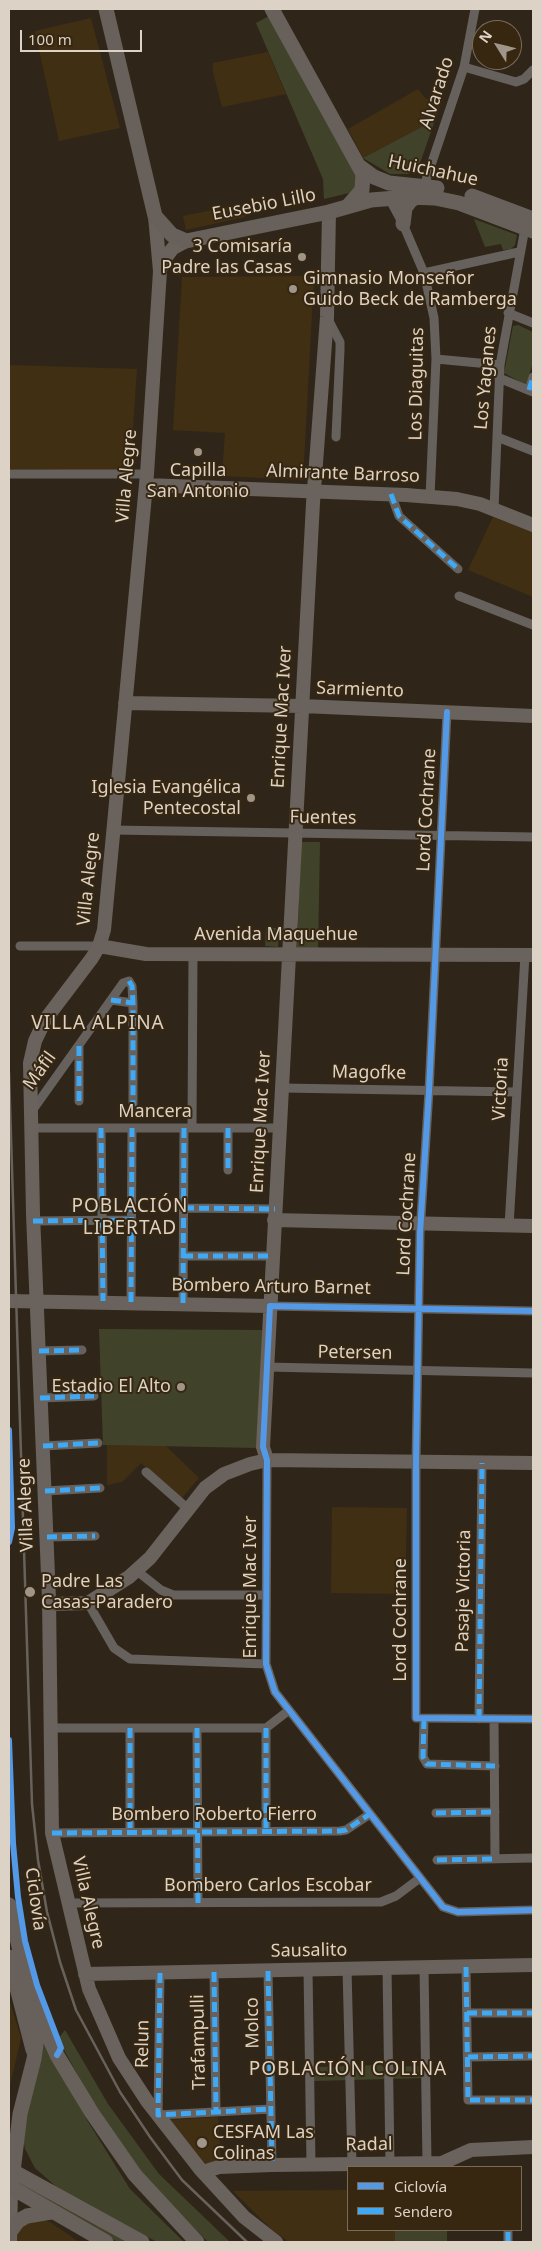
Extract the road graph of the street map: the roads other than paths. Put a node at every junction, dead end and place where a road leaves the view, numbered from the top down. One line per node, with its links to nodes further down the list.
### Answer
1 (106, 9): 11 (main road, Villa Alegre)
2 (272, 9): 6 (main road)
3 (475, 9): 4 (street, Alvarado)
4 (464, 67): 5 (street); 7 (street, Alvarado)
5 (533, 70)
6 (359, 166): 7 (main road, Huichahue); 9 (main road)
7 (421, 191): 8 (main road, Huichahue); 12 (main road, Huichahue); 13 (main road)
8 (389, 198): 9 (main road, Eusebio Lillo); 13 (street, Los Diaguitas)
9 (348, 206): 10 (main road, Eusebio Lillo)
10 (329, 212): 14 (main road, Eusebio Lillo); 19 (main road, Enrique Mac Iver)
11 (155, 216): 14 (main road); 16 (main road, Villa Alegre)
12 (530, 223): 15 (street, Huichahue)
13 (403, 224): 17 (street, Los Diaguitas)
14 (186, 241): 16 (main road, Villa Alegre)
15 (519, 252): 17 (street); 18 (street, Los Yaganes)
16 (160, 271): 30 (main road, Villa Alegre)
17 (424, 272): 21 (street, Los Diaguitas)
18 (508, 313): 20 (street); 22 (street, Los Yaganes)
19 (327, 317): 26 (street, Enrique Mac Iver); 31 (main road, Enrique Mac Iver)
20 (533, 323)
21 (436, 359): 22 (street); 33 (street, Los Diaguitas)
22 (500, 365): 24 (street, Los Yaganes)
23 (533, 377): 25 (street)
24 (499, 378): 25 (street); 27 (street, Los Yaganes)
25 (531, 391)
26 (336, 437)
27 (497, 437): 28 (street); 34 (street, Los Yaganes)
28 (533, 451)
29 (9, 474): 30 (street, Almirante Barroso)
30 (146, 480): 31 (main road, Almirante Barroso); 39 (main road, Villa Alegre)
31 (313, 492): 32 (main road, Almirante Barroso); 40 (main road, Enrique Mac Iver)
32 (391, 494): 33 (main road, Almirante Barroso); 36 (street)
33 (430, 496): 34 (main road, Almirante Barroso)
34 (494, 509): 35 (main road, Almirante Barroso)
35 (533, 526)
36 (458, 569)
37 (460, 596): 38 (street)
38 (533, 625)
39 (125, 703): 40 (main road, Sarmiento); 43 (main road, Villa Alegre)
40 (302, 706): 41 (main road, Sarmiento); 44 (main road, Enrique Mac Iver)
41 (447, 712): 42 (main road, Sarmiento); 45 (street, Lord Cochrane)
42 (533, 716)
43 (113, 830): 44 (street, Fuentes); 48 (main road, Villa Alegre)
44 (295, 834): 45 (street, Fuentes); 50 (main road, Enrique Mac Iver)
45 (441, 835): 46 (street, Fuentes); 51 (street, Lord Cochrane)
46 (533, 836)
47 (20, 946): 48 (street, Avenida Maquehue)
48 (99, 946): 49 (main road, Avenida Maquehue); 61 (main road, Villa Alegre)
49 (193, 954): 50 (main road, Avenida Maquehue); 65 (street)
50 (289, 954): 51 (main road, Avenida Maquehue); 56 (main road, Enrique Mac Iver)
51 (436, 954): 52 (main road, Avenida Maquehue); 57 (street, Lord Cochrane)
52 (529, 955): 58 (street, Victoria)
53 (111, 1000): 54 (street); 54 (street, Máfil); 55 (street, Máfil)
54 (133, 1003): 60 (street)
55 (79, 1046): 59 (street); 61 (street, Máfil)
56 (282, 1088): 57 (street, Magofke); 67 (main road, Enrique Mac Iver)
57 (429, 1091): 58 (street, Magofke); 74 (street, Lord Cochrane)
58 (517, 1092): 75 (street, Victoria)
59 (79, 1101)
60 (133, 1107)
61 (32, 1111): 62 (main road, Villa Alegre)
62 (32, 1128): 63 (street, Mancera); 73 (main road, Villa Alegre)
63 (101, 1128): 64 (street, Mancera); 71 (street)
64 (132, 1128): 65 (street, Mancera); 72 (street)
65 (188, 1128): 66 (street, Mancera); 69 (street)
66 (228, 1128): 67 (street, Mancera); 68 (street)
67 (279, 1128): 70 (main road, Enrique Mac Iver)
68 (228, 1170)
69 (184, 1208): 70 (street); 77 (street)
70 (275, 1215): 74 (main road); 78 (main road, Enrique Mac Iver)
71 (102, 1220): 72 (street); 73 (street); 81 (street)
72 (132, 1220): 82 (street)
73 (33, 1221): 79 (main road, Villa Alegre)
74 (420, 1224): 75 (main road); 85 (street, Lord Cochrane)
75 (509, 1226): 76 (main road)
76 (533, 1226)
77 (183, 1256): 78 (street); 83 (street)
78 (273, 1256): 84 (main road, Enrique Mac Iver)
79 (37, 1300): 80 (main road, Bombero Arturo Barnet); 81 (main road, Bombero Arturo Barnet); 87 (main road, Villa Alegre)
80 (9, 1301)
81 (103, 1301): 82 (main road, Bombero Arturo Barnet)
82 (131, 1302): 83 (main road, Bombero Arturo Barnet)
83 (183, 1303): 84 (main road, Bombero Arturo Barnet)
84 (270, 1306): 85 (street, Bombero Arturo Barnet); 89 (main road, Enrique Mac Iver)
85 (418, 1309): 86 (street, Bombero Arturo Barnet); 90 (street, Lord Cochrane)
86 (533, 1311)
87 (39, 1350): 88 (street); 93 (main road, Villa Alegre)
88 (82, 1350)
89 (267, 1367): 90 (street, Petersen); 96 (main road, Enrique Mac Iver)
90 (418, 1370): 91 (street, Petersen); 97 (street, Lord Cochrane)
91 (533, 1373)
92 (94, 1396): 93 (street)
93 (40, 1398): 95 (main road, Villa Alegre)
94 (98, 1443): 95 (street)
95 (43, 1446): 102 (main road, Villa Alegre)
96 (267, 1460): 97 (main road); 103 (main road); 107 (street, Enrique Mac Iver)
97 (416, 1462): 98 (main road); 112 (street, Lord Cochrane)
98 (482, 1463): 99 (main road); 113 (street, Pasaje Victoria)
99 (533, 1463)
100 (146, 1472): 103 (street)
101 (100, 1488): 102 (street)
102 (44, 1491): 105 (main road, Villa Alegre)
103 (188, 1509): 106 (main road)
104 (95, 1536): 105 (street)
105 (47, 1538): 109 (main road, Villa Alegre)
106 (137, 1571): 107 (street); 108 (main road)
107 (266, 1595): 110 (street, Enrique Mac Iver)
108 (88, 1603): 109 (main road); 110 (street)
109 (49, 1604): 116 (main road, Villa Alegre)
110 (266, 1664): 111 (street, Enrique Mac Iver)
111 (288, 1711): 119 (street); 123 (street, Enrique Mac Iver)
112 (420, 1719): 113 (street); 120 (street, Lord Cochrane)
113 (478, 1719): 114 (street)
114 (494, 1719): 115 (street); 120 (street)
115 (533, 1720)
116 (50, 1728): 117 (street); 127 (main road, Villa Alegre)
117 (130, 1728): 118 (street); 125 (street)
118 (197, 1728): 119 (street); 126 (street)
119 (266, 1728): 124 (street)
120 (495, 1766): 121 (street)
121 (495, 1812): 122 (street); 129 (street)
122 (436, 1813)
123 (370, 1814): 124 (street, Bombero Roberto Fierro); 131 (street, Enrique Mac Iver)
124 (266, 1831): 126 (street, Bombero Roberto Fierro)
125 (130, 1832): 126 (street, Bombero Roberto Fierro); 127 (street, Bombero Roberto Fierro)
126 (198, 1832): 133 (street)
127 (52, 1833): 132 (main road, Villa Alegre)
128 (533, 1858): 129 (street)
129 (495, 1859): 130 (street)
130 (437, 1860)
131 (420, 1878): 133 (street, Bombero Carlos Escobar); 135 (street)
132 (70, 1903): 133 (street, Bombero Carlos Escobar); 146 (main road, Villa Alegre)
133 (198, 1903)
134 (9, 1905): 147 (main road)
135 (533, 1910)
136 (9, 1956): 152 (main road)
137 (533, 1965): 138 (main road, Sausalito)
138 (466, 1966): 139 (main road, Sausalito); 148 (street)
139 (424, 1967): 140 (main road, Sausalito); 159 (street)
140 (387, 1968): 141 (main road, Sausalito); 162 (street)
141 (347, 1969): 142 (main road, Sausalito); 161 (street)
142 (308, 1970): 143 (main road, Sausalito); 160 (street)
143 (268, 1971): 144 (main road, Sausalito); 154 (street, Molco)
144 (214, 1972): 145 (main road, Sausalito); 155 (street, Trafampulli)
145 (160, 1973): 146 (main road, Sausalito); 156 (street, Relun)
146 (85, 1974): 156 (main road, Villa Alegre)
147 (38, 2013): 152 (main road); 172 (main road)
148 (467, 2013): 149 (street); 151 (street)
149 (533, 2013)
150 (533, 2056): 151 (street)
151 (468, 2057): 153 (street)
152 (34, 2059): 157 (main road)
153 (533, 2100)
154 (270, 2109): 155 (street); 163 (street, Molco)
155 (216, 2111): 156 (street)
156 (158, 2115): 164 (main road, Villa Alegre)
157 (13, 2137): 165 (main road); 166 (main road)
158 (533, 2147): 159 (main road, Radal)
159 (427, 2163): 162 (main road, Radal)
160 (311, 2164): 161 (main road, Radal); 163 (main road, Radal)
161 (352, 2164): 162 (main road, Radal)
162 (390, 2164)
163 (272, 2165): 164 (main road, Radal)
164 (203, 2172): 173 (main road, Villa Alegre)
165 (11, 2179): 166 (main road); 167 (main road); 169 (main road)
166 (47, 2190): 170 (main road)
167 (51, 2212): 169 (main road); 171 (main road)
168 (508, 2232): 174 (street)
169 (9, 2235)
170 (139, 2241)
171 (106, 2242)
172 (197, 2242)
173 (276, 2242)
174 (508, 2242)

